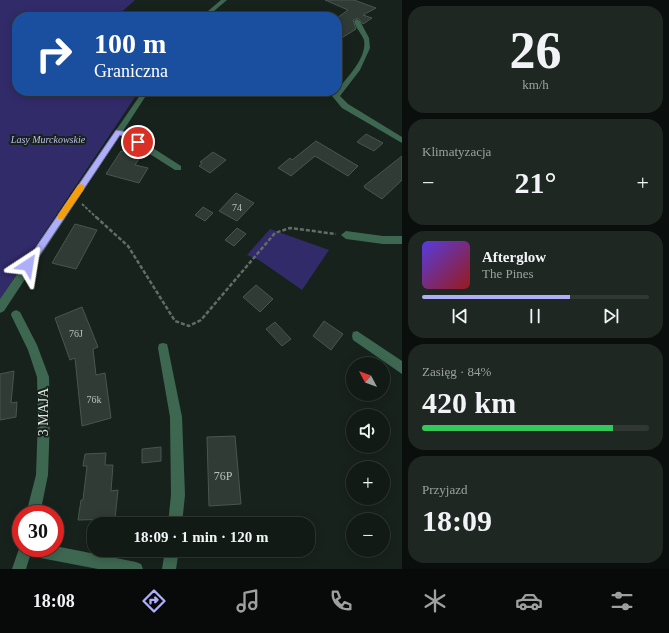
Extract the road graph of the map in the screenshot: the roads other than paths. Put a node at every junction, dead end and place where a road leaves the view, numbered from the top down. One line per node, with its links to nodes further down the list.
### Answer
1 (224, 0): 2 (street)
2 (210, 12)
3 (357, 21): 4 (street)
4 (342, 88)
5 (143, 96): 7 (street)
6 (336, 96): 8 (street)
7 (118, 132): 9 (street); 12 (street)
8 (402, 140)
9 (178, 168)
10 (346, 235): 11 (street)
11 (402, 240)
12 (0, 308)
13 (16, 315): 17 (street, 3 MAJA)
14 (357, 336): 16 (street)
15 (163, 348): 18 (street)
16 (402, 368)
17 (35, 505)
18 (176, 517)
19 (64, 555): 23 (street)
20 (23, 557): 22 (street)
21 (171, 557): 24 (street)
22 (19, 569)
23 (136, 569)
24 (169, 569)

